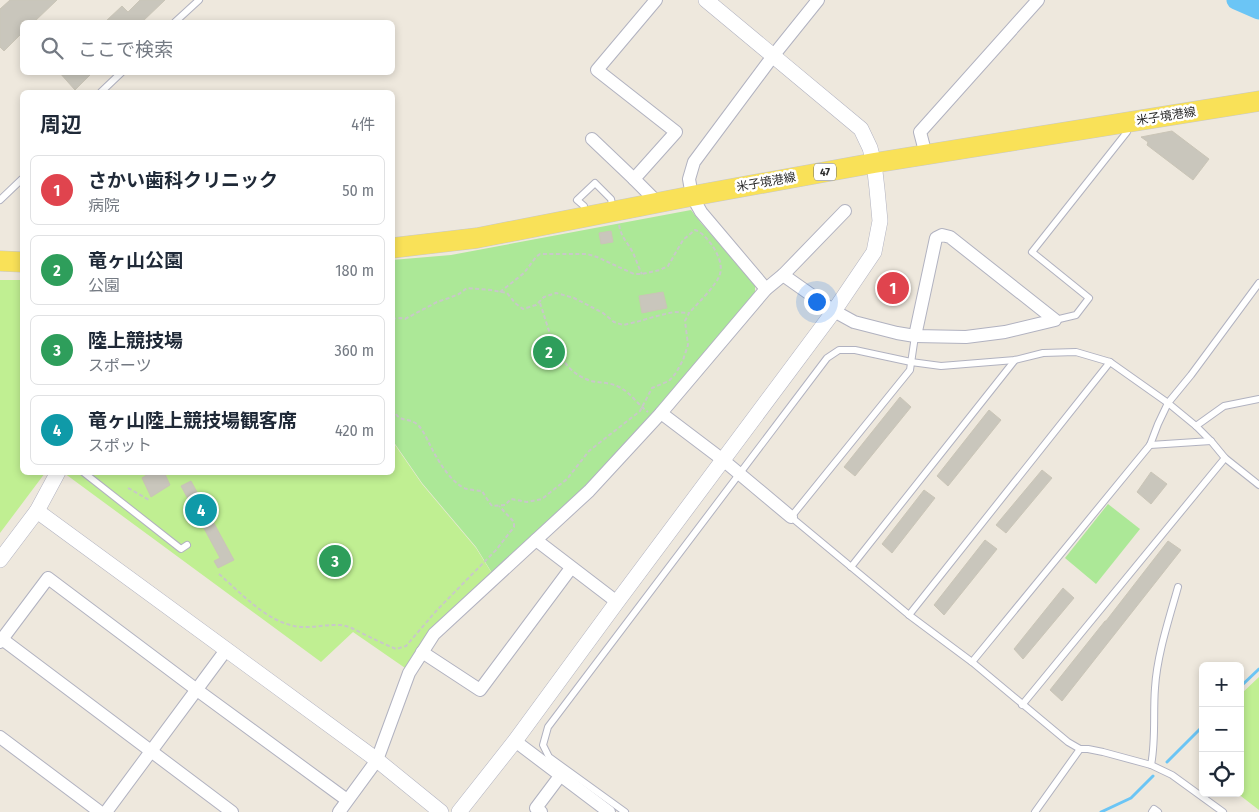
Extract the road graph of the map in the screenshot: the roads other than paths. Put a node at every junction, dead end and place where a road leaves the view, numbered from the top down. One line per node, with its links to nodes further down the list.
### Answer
1 (199, 0): 6 (lane)
2 (656, 0): 15 (street)
3 (706, 0): 7 (street)
4 (818, 0): 7 (street)
5 (1038, 0): 13 (street)
6 (177, 20)
7 (773, 56): 14 (street); 17 (street)
8 (119, 75): 9 (lane)
9 (103, 90)
10 (1259, 101): 11 (main road, 米子境港線 / 47)
11 (1128, 123): 13 (main road, 米子境港線 / 47); 30 (lane)
12 (592, 140): 15 (street)
13 (926, 155): 14 (main road, 米子境港線 / 47)
14 (874, 163): 17 (main road, 米子境港線 / 47); 29 (street)
15 (634, 179): 19 (street)
16 (20, 181): 18 (lane)
17 (692, 196): 19 (main road, 米子境港線 / 47); 28 (street)
18 (0, 200)
19 (657, 202): 21 (main road, 米子境港線 / 47)
20 (845, 212): 26 (street)
21 (616, 216): 22 (main road, 米子境港線 / 47); 22 (lane)
22 (585, 217): 23 (main road, 米子境港線 / 47)
23 (395, 248)
24 (0, 261): 25 (main road)
25 (20, 262)
26 (783, 275): 28 (street); 29 (street)
27 (1259, 283): 36 (lane)
28 (766, 289): 37 (street)
29 (834, 311): 31 (street); 42 (street)
30 (1055, 320): 31 (street); 31 (street)
31 (915, 336): 33 (lane)
32 (1015, 360): 33 (lane); 34 (lane); 52 (lane)
33 (911, 362): 43 (lane); 48 (lane)
34 (1110, 362): 36 (lane); 56 (lane)
35 (1259, 399): 38 (lane)
36 (1168, 403): 38 (lane); 40 (lane)
37 (658, 416): 42 (street); 49 (street)
38 (1196, 426): 39 (lane)
39 (1211, 441): 40 (lane); 41 (lane)
40 (1150, 445): 60 (lane)
41 (1225, 458): 46 (lane); 62 (lane)
42 (723, 460): 43 (street); 55 (street)
43 (739, 474): 48 (street); 79 (lane)
44 (56, 475): 47 (street)
45 (87, 475): 50 (lane)
46 (1259, 485)
47 (37, 511): 51 (street); 58 (street)
48 (791, 518): 52 (lane)
49 (536, 540): 53 (street); 59 (street)
50 (187, 545)
51 (0, 560)
52 (851, 567): 56 (lane)
53 (572, 568): 55 (street); 59 (street)
54 (1178, 587): 68 (lane)
55 (617, 602): 64 (street)
56 (909, 615): 60 (lane)
57 (1, 641): 61 (street); 66 (street)
58 (226, 650): 61 (street); 67 (street)
59 (422, 652): 67 (street)
60 (972, 662): 62 (lane)
61 (197, 690): 66 (street); 70 (street)
62 (1022, 705): 65 (lane)
63 (0, 737): 71 (street)
64 (515, 741): 69 (street); 76 (street)
65 (1080, 749): 68 (lane); 80 (lane)
66 (151, 752): 72 (street); 73 (street)
67 (377, 760): 70 (street); 75 (street)
68 (1151, 765): 83 (lane)
69 (560, 776): 77 (street); 78 (street)
70 (347, 800): 74 (street)
71 (100, 812)
72 (106, 812)
73 (232, 812)
74 (338, 812)
75 (441, 812)
76 (459, 812)
77 (541, 812)
78 (609, 812)
79 (625, 812)
80 (1035, 812)
81 (1152, 812): 82 (lane)
82 (1158, 812)
83 (1223, 812)

